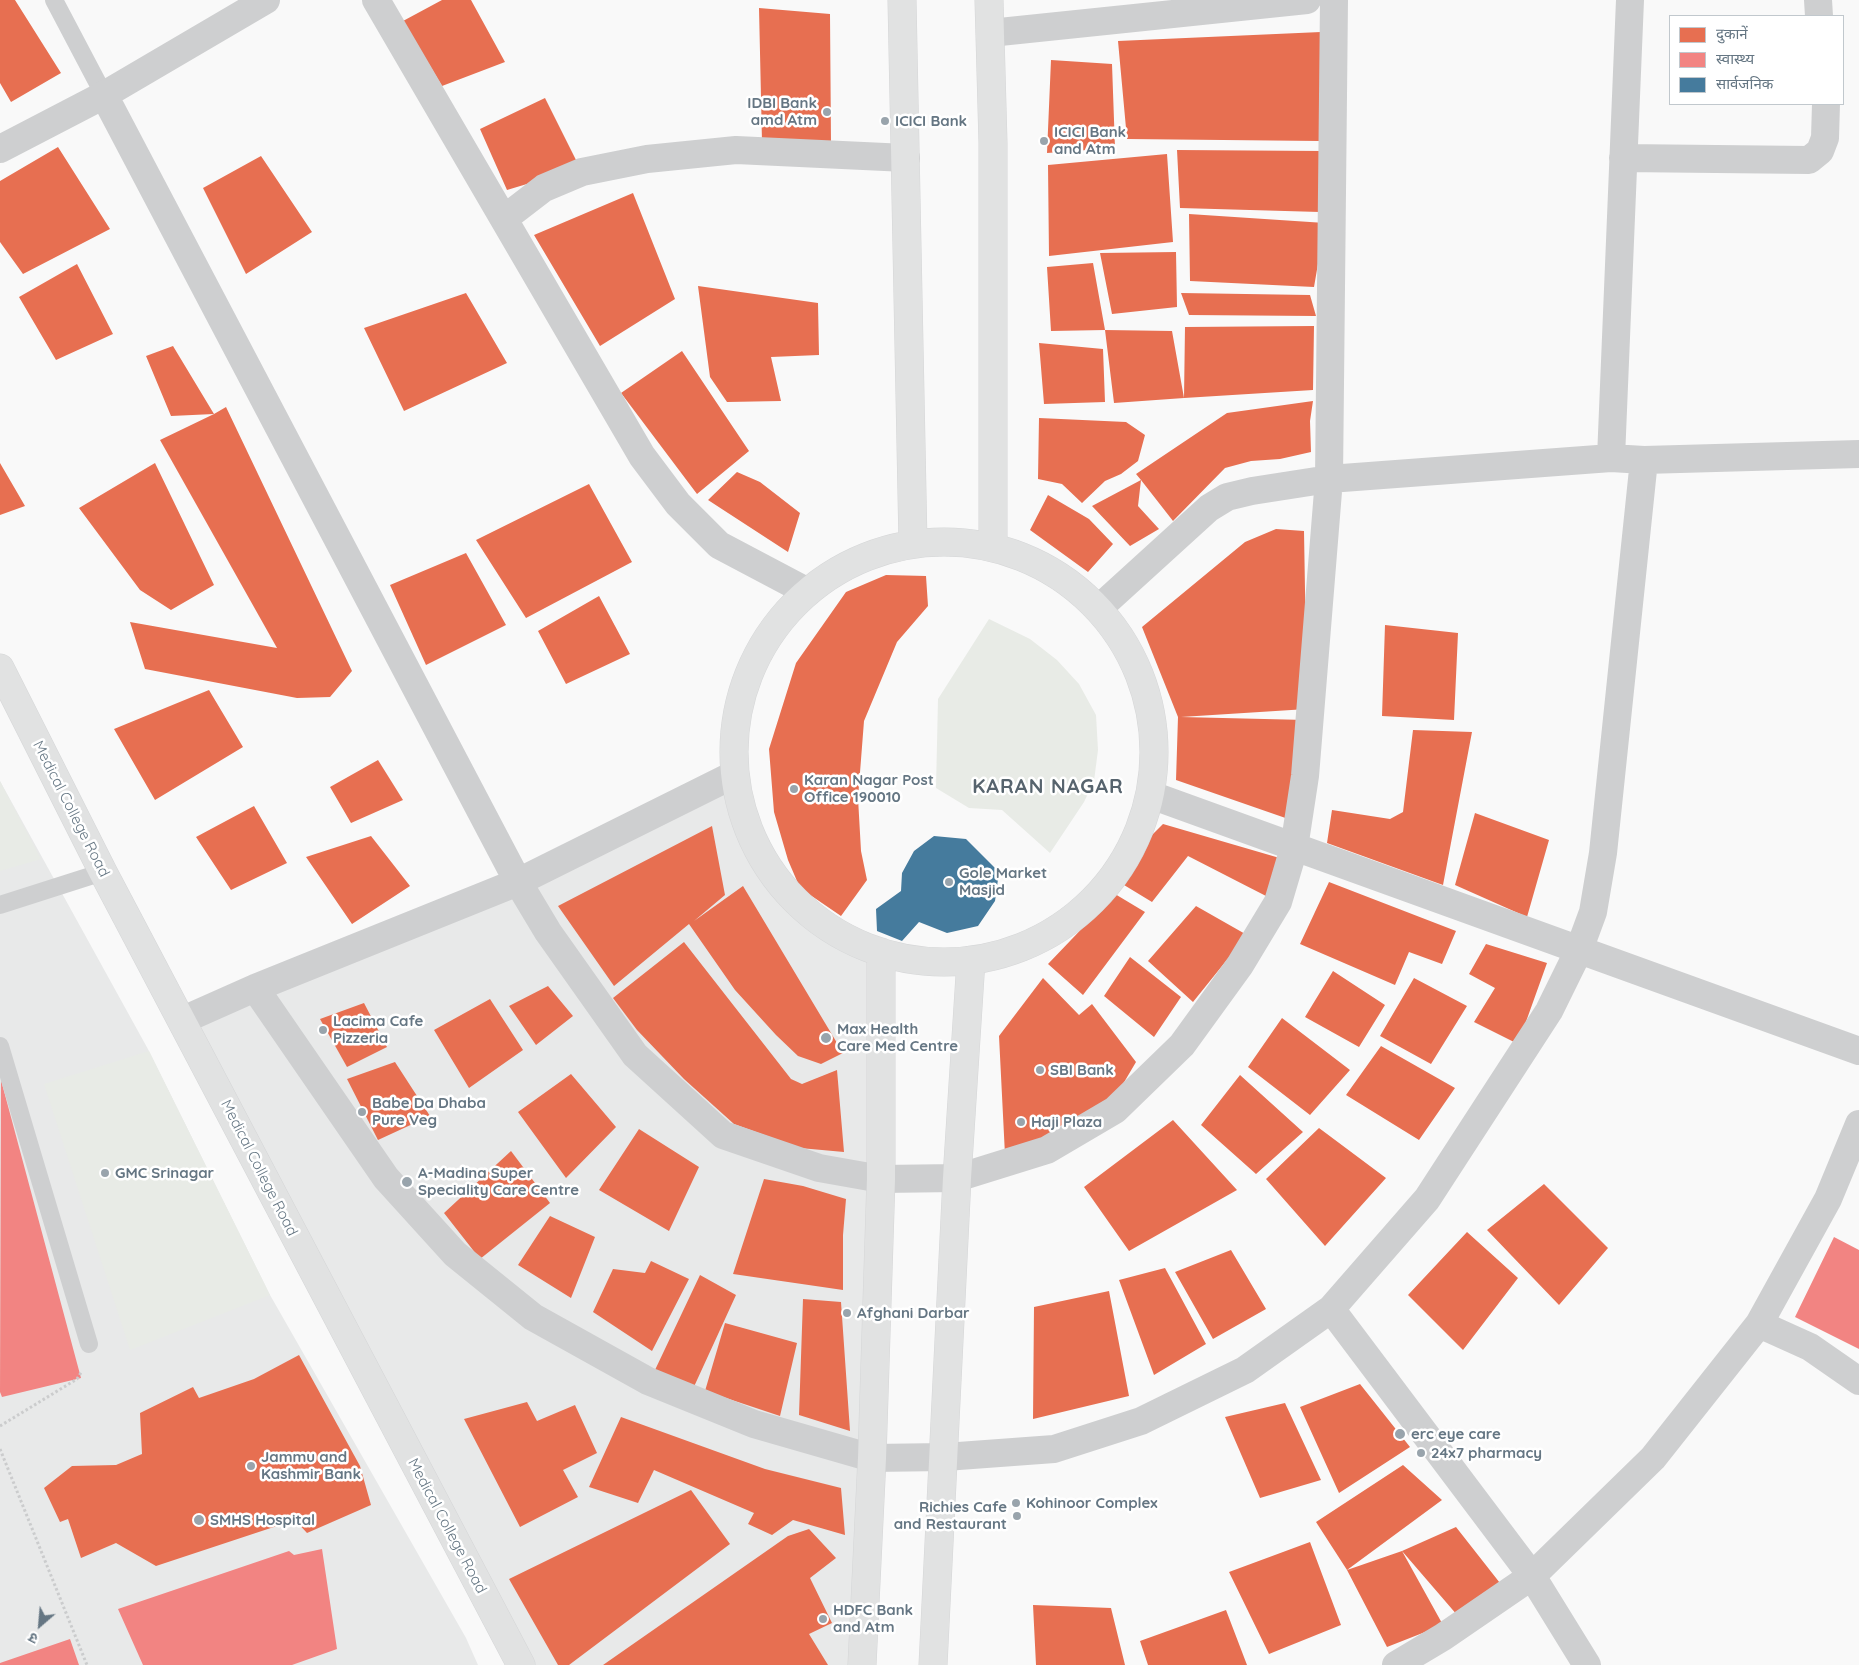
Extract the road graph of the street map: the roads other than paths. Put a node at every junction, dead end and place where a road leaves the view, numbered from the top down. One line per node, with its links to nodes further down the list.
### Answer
1 (54, 0): 12 (lane)
2 (266, 0): 12 (street)
3 (376, 0): 17 (street)
4 (902, 0): 15 (main road)
5 (989, 0): 11 (main road)
6 (1307, 0): 11 (street)
7 (1334, 0): 21 (street)
8 (1630, 0): 16 (street)
9 (1818, 0): 10 (street)
10 (1819, 15)
11 (990, 33): 23 (main road)
12 (104, 95): 14 (street); 31 (street)
13 (1826, 105): 16 (street)
14 (0, 148)
15 (906, 158): 17 (street); 22 (main road)
16 (1623, 158): 19 (street)
17 (505, 218): 24 (street)
18 (1859, 454): 20 (street)
19 (1611, 458): 20 (street); 21 (street)
20 (1644, 460): 33 (street)
21 (1329, 479): 25 (street); 29 (street)
22 (913, 543): 23 (main road); 24 (main road)
23 (993, 547): 25 (main road)
24 (806, 591): 27 (main road)
25 (1098, 609): 28 (main road)
26 (0, 668): 30 (main road, Medical College Road)
27 (730, 776): 31 (street); 34 (main road)
28 (1151, 795): 29 (street); 35 (main road)
29 (1294, 848): 33 (street); 41 (street)
30 (103, 872): 32 (lane); 37 (main road, Medical College Road)
31 (518, 882): 36 (street); 42 (street)
32 (0, 905)
33 (1579, 950): 39 (street); 43 (street)
34 (881, 952): 35 (main road); 42 (main road)
35 (971, 960): 41 (main road)
36 (255, 988): 37 (street); 48 (street)
37 (183, 1020): 50 (main road, Medical College Road)
38 (0, 1046): 45 (lane)
39 (1859, 1051)
40 (1859, 1124): 44 (street)
41 (957, 1178): 42 (street); 47 (main road)
42 (881, 1179): 48 (main road)
43 (1331, 1309): 47 (street); 49 (street)
44 (1759, 1324): 46 (street); 49 (street)
45 (89, 1344)
46 (1859, 1381)
47 (945, 1457): 48 (street); 52 (main road)
48 (872, 1458): 51 (main road)
49 (1532, 1576): 53 (street); 54 (street)
50 (521, 1665)
51 (862, 1665)
52 (933, 1665)
53 (1396, 1665)
54 (1588, 1665)

